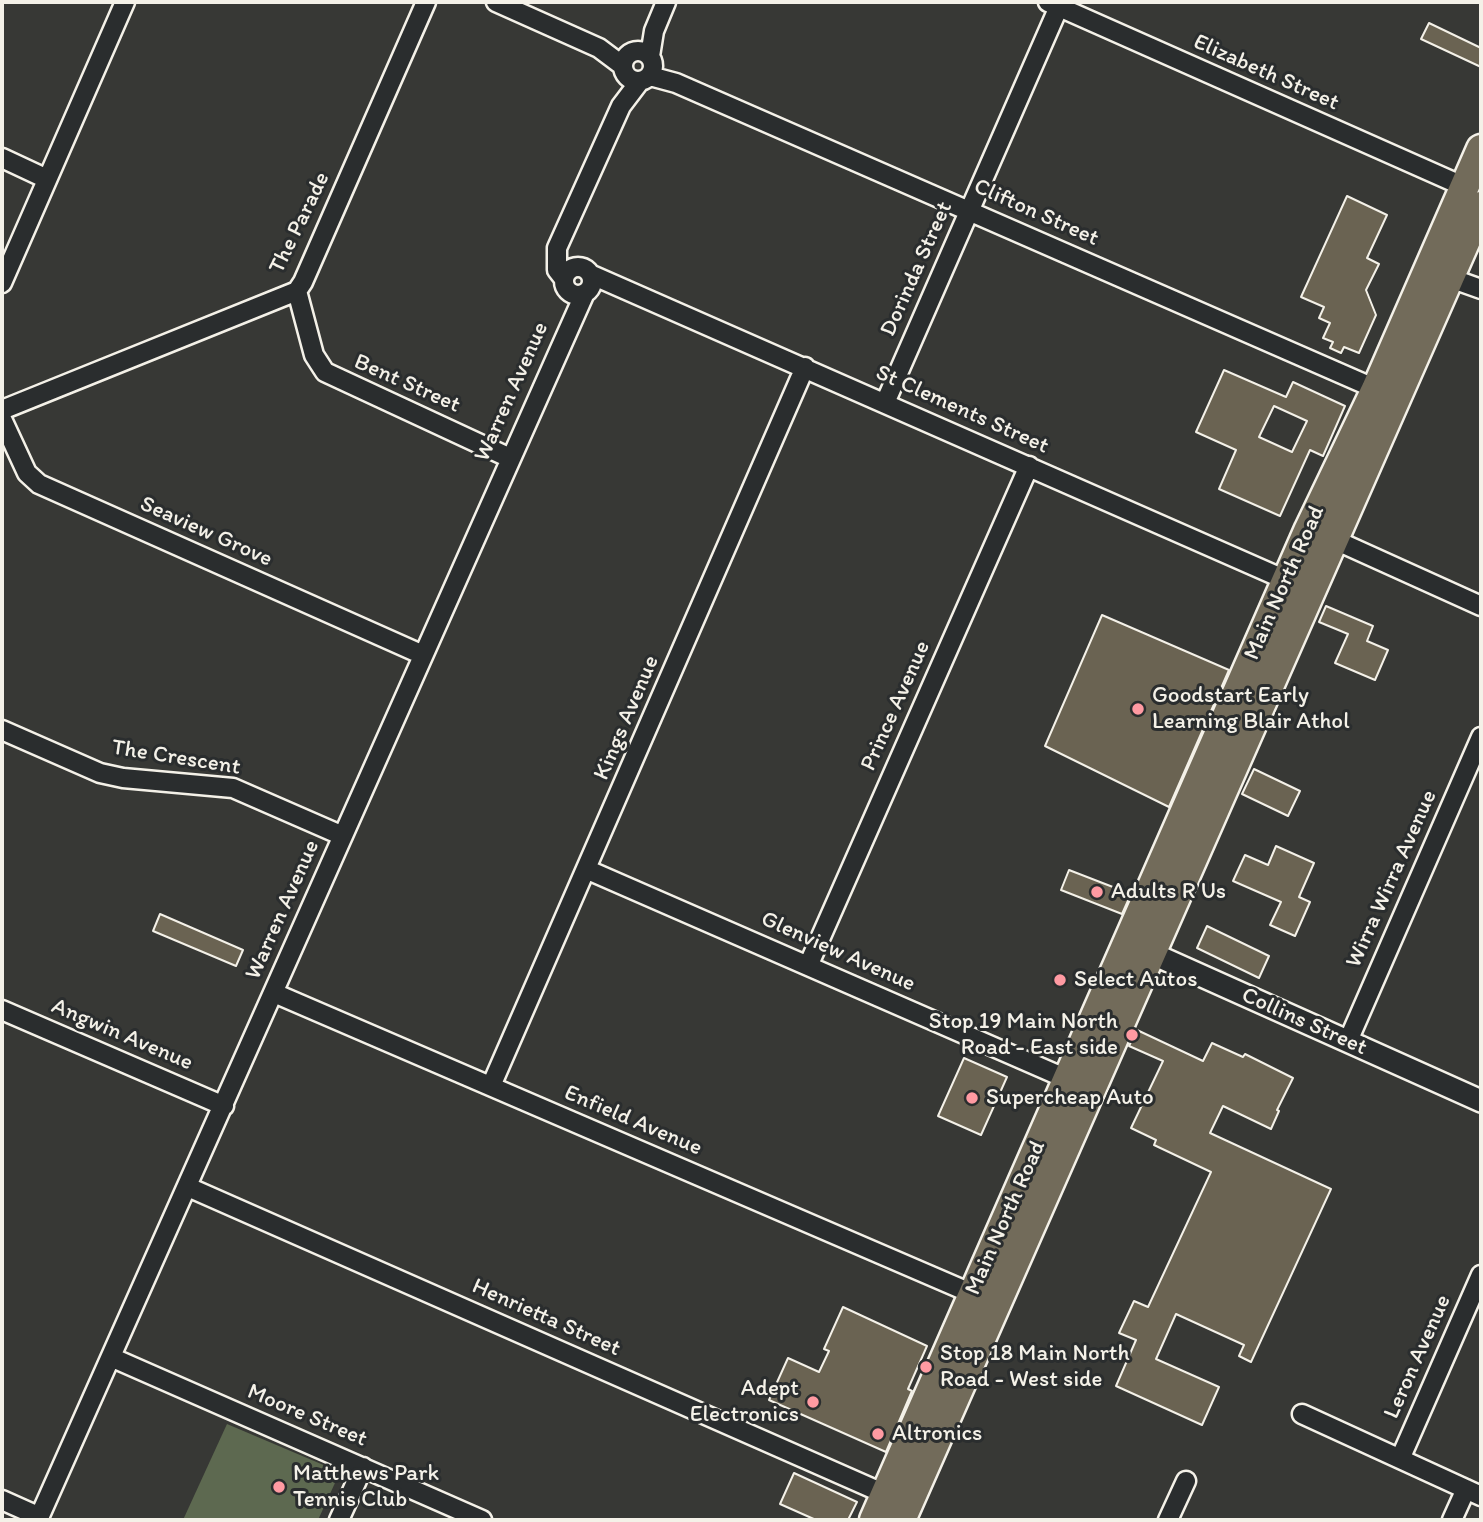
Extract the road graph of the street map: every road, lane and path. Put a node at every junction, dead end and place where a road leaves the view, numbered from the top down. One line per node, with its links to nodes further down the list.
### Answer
1 (125, 2): 9 (street)
2 (426, 2): 16 (street, The Parade)
3 (496, 2): 6 (street, Clifton Street)
4 (666, 2): 6 (street)
5 (1056, 3): 10 (street, Elizabeth Street); 11 (street, Dorinda Street)
6 (639, 66): 11 (street, Clifton Street); 14 (street)
7 (1481, 149): 10 (highway, Main North Road)
8 (2, 158): 9 (street)
9 (47, 179): 13 (street)
10 (1473, 196): 12 (highway, Main North Road); 18 (highway, Main North Road)
11 (969, 211): 18 (street, Clifton Street); 19 (street, Dorinda Street)
12 (1450, 278): 15 (street); 18 (highway, Main North Road)
13 (2, 283)
14 (579, 283): 17 (street, St Clements Street); 22 (street, Warren Avenue)
15 (1481, 289)
16 (297, 291): 20 (street, The Parade); 22 (street, Bent Street)
17 (805, 367): 19 (street, St Clements Street); 32 (street, Kings Avenue)
18 (1387, 393): 24 (highway, Main North Road); 25 (highway, Main North Road)
19 (885, 403): 23 (street, St Clements Street)
20 (2, 410)
21 (2, 419): 28 (street, Seaview Grove)
22 (510, 458): 28 (street, Warren Avenue)
23 (1028, 466): 26 (street, St Clements Street); 35 (street, Prince Avenue)
24 (1308, 528): 25 (highway); 26 (highway, Main North Road)
25 (1335, 540): 27 (street); 34 (highway, Main North Road)
26 (1286, 580): 33 (highway, Main North Road)
27 (1481, 606)
28 (423, 655): 31 (street, Warren Avenue)
29 (2, 730): 31 (street, The Crescent)
30 (1481, 737): 38 (street, Wirra Wirra Avenue)
31 (343, 836): 36 (street, Warren Avenue)
32 (588, 870): 35 (street, Glenview Avenue); 40 (street, Kings Avenue)
33 (1127, 943): 34 (highway, Collins Street); 39 (highway, Main North Road)
34 (1153, 954): 38 (street, Collins Street); 39 (highway, Main North Road)
35 (808, 966): 39 (street, Glenview Avenue)
36 (274, 993): 40 (street, Enfield Avenue); 42 (street, Warren Avenue)
37 (2, 1010): 42 (street, Angwin Avenue)
38 (1348, 1041): 41 (street, Collins Street)
39 (1079, 1084): 45 (highway, Main North Road)
40 (491, 1086): 45 (street, Enfield Avenue)
41 (1481, 1099)
42 (224, 1106): 43 (street, Warren Avenue)
43 (188, 1187): 46 (street, Warren Avenue); 52 (street, Henrietta Street)
44 (1481, 1275): 48 (street, Leron Avenue)
45 (985, 1299): 52 (highway, Main North Road); 58 (highway, Main North Road)
46 (113, 1358): 49 (street, Moore Street); 54 (street, Warren Avenue)
47 (1302, 1414): 48 (street)
48 (1400, 1459): 51 (street)
49 (363, 1467): 55 (street); 56 (street, Moore Street)
50 (1186, 1481): 59 (street)
51 (1474, 1493): 60 (street)
52 (885, 1494): 57 (highway, Main North Road)
53 (2, 1500): 54 (street)
54 (39, 1518)
55 (339, 1520)
56 (482, 1520)
57 (874, 1520)
58 (901, 1520)
59 (1168, 1520)
60 (1452, 1520)

